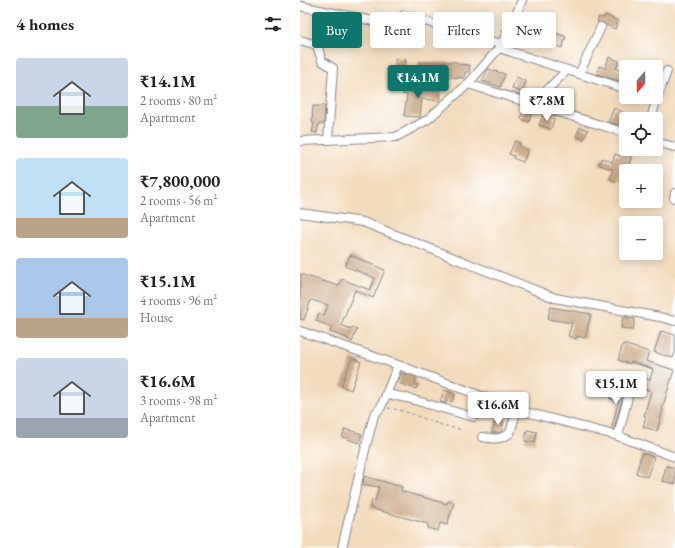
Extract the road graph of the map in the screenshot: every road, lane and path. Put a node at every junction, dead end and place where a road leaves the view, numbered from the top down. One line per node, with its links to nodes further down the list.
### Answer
1 (522, 0): 5 (street)
2 (300, 6): 5 (street)
3 (601, 27): 8 (street)
4 (300, 40): 14 (street)
5 (500, 46): 6 (street); 10 (street)
6 (568, 70): 8 (street); 12 (street)
7 (668, 71): 9 (street)
8 (580, 74): 11 (street)
9 (663, 80)
10 (468, 84): 12 (street); 14 (street)
11 (619, 87)
12 (541, 106): 13 (street)
13 (619, 131)
14 (328, 140): 15 (street)
15 (300, 141)
16 (663, 144): 17 (street)
17 (675, 147)
18 (300, 213): 19 (street)
19 (675, 321)
20 (300, 330): 21 (street)
21 (398, 365): 23 (street); 25 (street)
22 (630, 389): 28 (street)
23 (386, 394): 24 (street); 26 (street)
24 (381, 406): 27 (path); 31 (street)
25 (517, 409): 28 (street); 29 (street)
26 (473, 417)
27 (460, 429)
28 (618, 436): 30 (street)
29 (482, 437)
30 (675, 457)
31 (342, 548)

